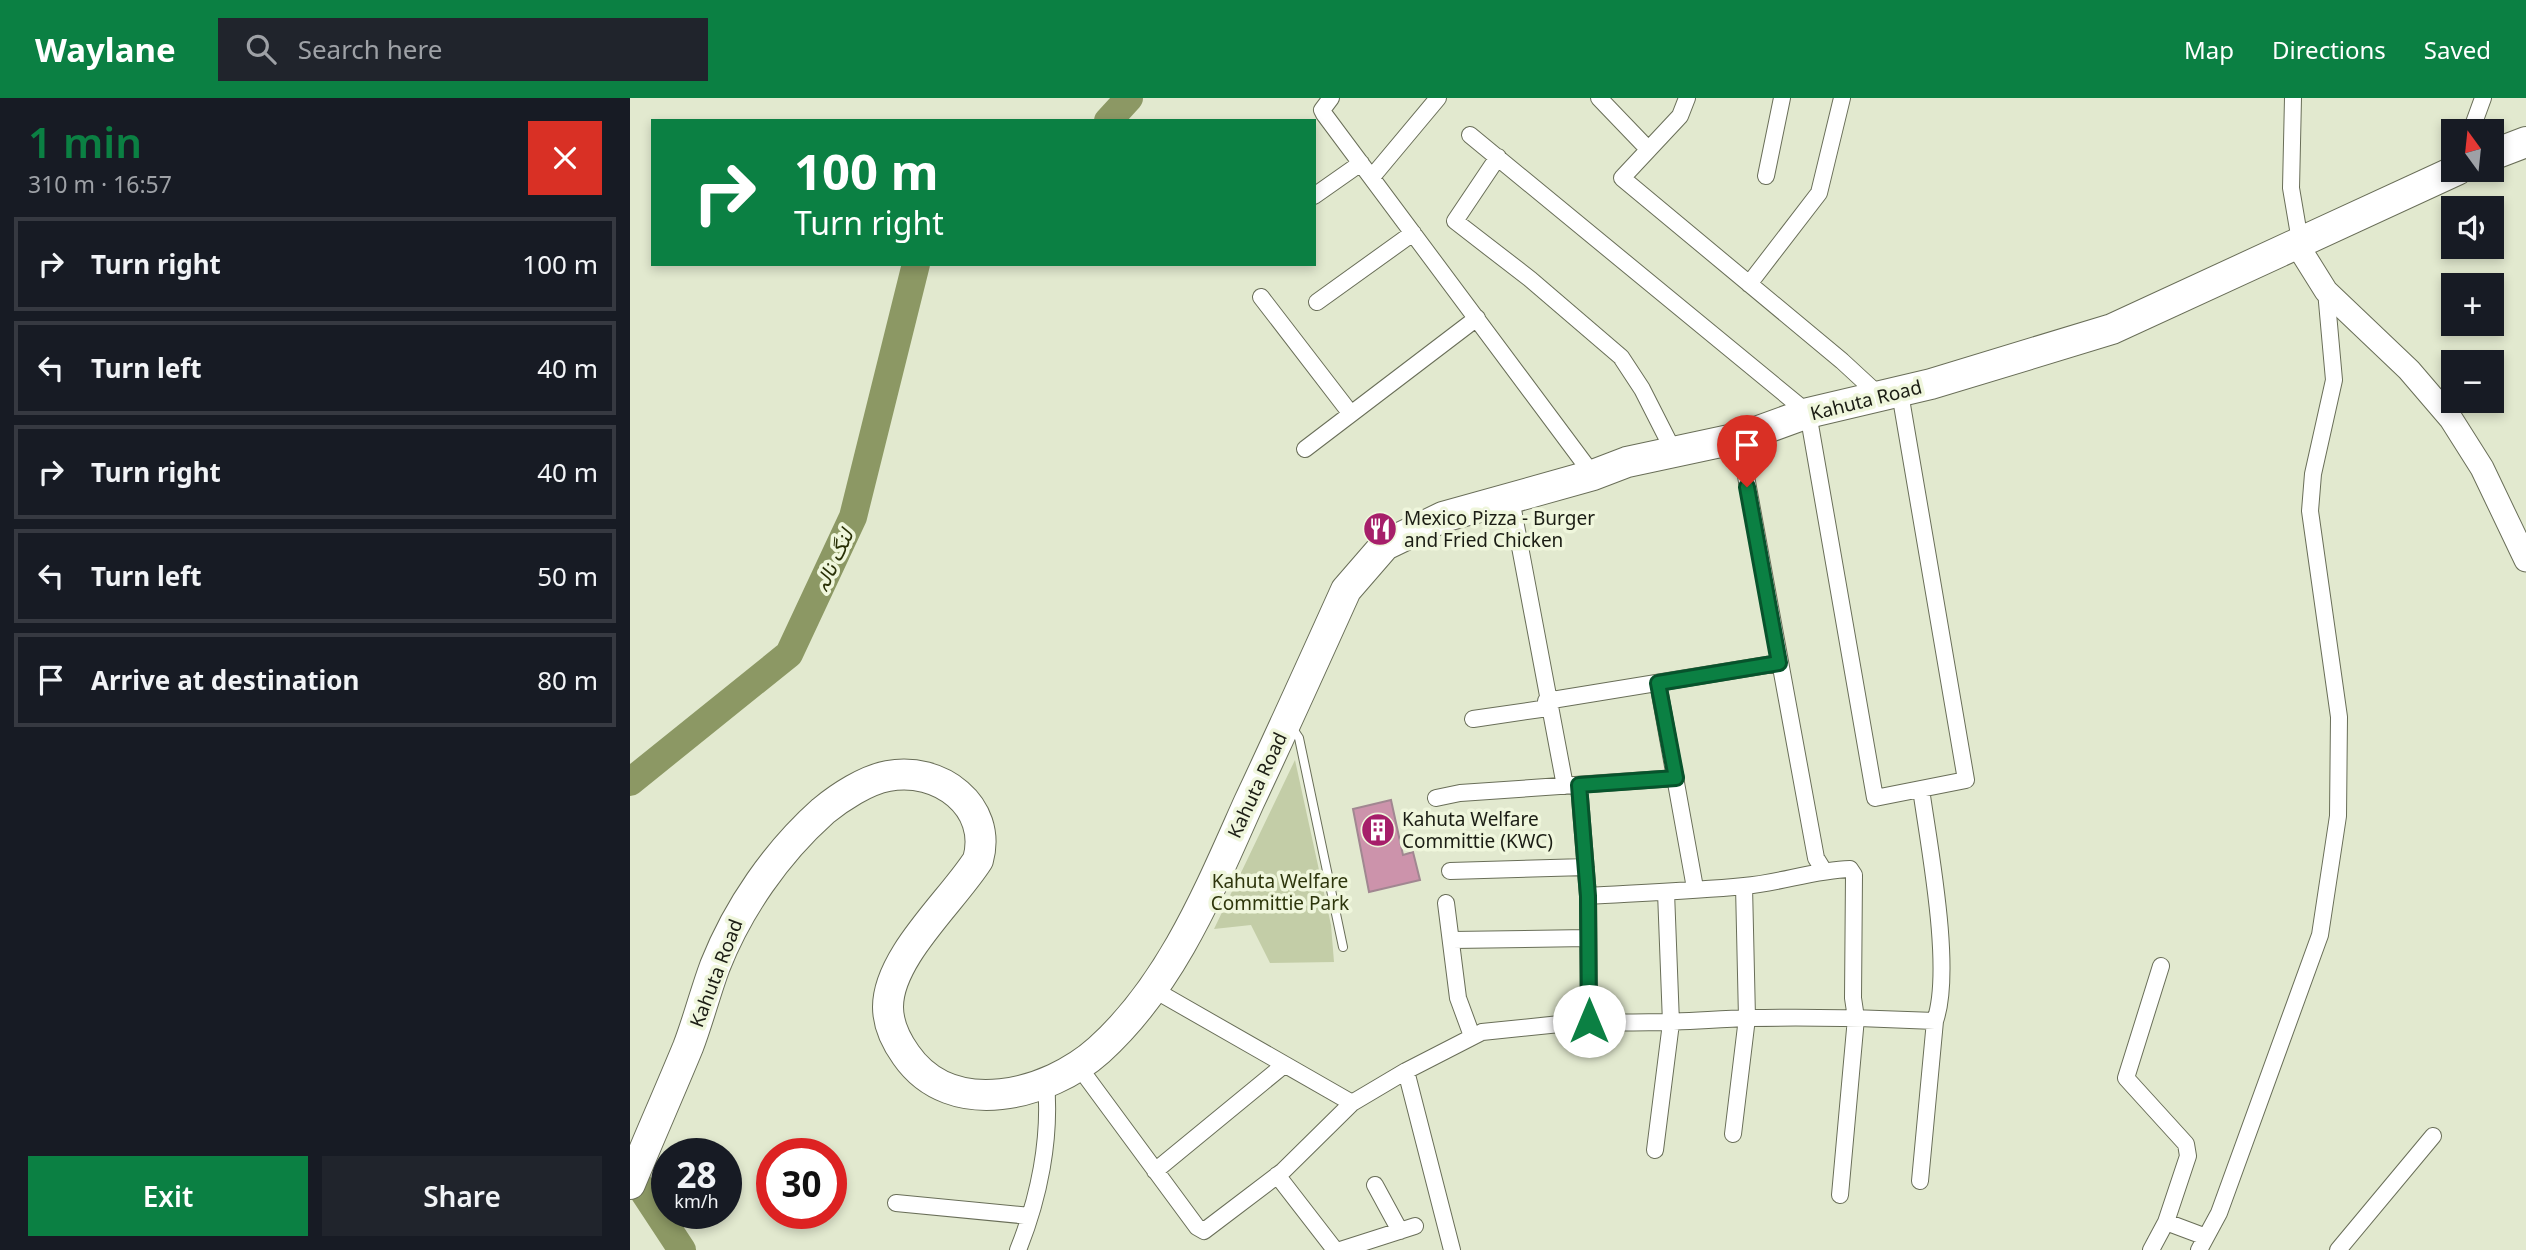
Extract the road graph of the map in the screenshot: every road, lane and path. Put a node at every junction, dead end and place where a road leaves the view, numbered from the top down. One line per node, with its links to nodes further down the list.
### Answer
1 (1331, 98): 15 (street)
2 (1438, 98): 17 (street)
3 (1599, 98): 12 (street)
4 (1688, 98): 12 (street)
5 (1782, 98): 16 (street)
6 (1842, 98): 22 (street)
7 (2293, 98): 21 (street)
8 (2483, 98): 9 (street)
9 (2475, 119)
10 (1470, 135): 14 (street)
11 (2526, 142): 13 (highway)
12 (1647, 148): 22 (street)
13 (2504, 150)
14 (1498, 157): 28 (street); 32 (street)
15 (1361, 163): 17 (street); 19 (street)
16 (1766, 176)
17 (1372, 177): 20 (street)
18 (2441, 177): 21 (highway, Kahuta Road)
19 (1316, 195)
20 (1413, 233): 25 (street); 26 (street)
21 (2298, 242): 23 (street); 27 (highway, Kahuta Road)
22 (1749, 284): 27 (street)
23 (2326, 291): 35 (street); 81 (street)
24 (1261, 297): 29 (street)
25 (1317, 302)
26 (1477, 318): 29 (street); 33 (street)
27 (1890, 395): 28 (highway, Kahuta Road); 43 (street)
28 (1808, 413): 30 (highway, Kahuta Road); 43 (street)
29 (1351, 414): 31 (street)
30 (1739, 438): 32 (highway, Kahuta Road); 36 (street)
31 (1305, 449)
32 (1674, 452): 33 (highway, Kahuta Road)
33 (1593, 475): 34 (highway, Kahuta Road)
34 (1511, 499): 38 (street); 40 (highway, Kahuta Road)
35 (2526, 560)
36 (1779, 663): 37 (street); 47 (street)
37 (1658, 683): 38 (street); 41 (street)
38 (1547, 705): 39 (street); 42 (street)
39 (1473, 719)
40 (1286, 722): 55 (lane); 57 (highway, Kahuta Road)
41 (1676, 778): 42 (street); 49 (street)
42 (1572, 785): 44 (street); 45 (street)
43 (1922, 789): 61 (street)
44 (1436, 798)
45 (1586, 867): 46 (street); 51 (street)
46 (1450, 871)
47 (1824, 871): 48 (street); 59 (street)
48 (1744, 886): 49 (street); 58 (street)
49 (1695, 888): 50 (street)
50 (1666, 892): 51 (street); 62 (street)
51 (1588, 896): 53 (street)
52 (1446, 903): 54 (street)
53 (1588, 938): 54 (street); 60 (street)
54 (1452, 940): 63 (street)
55 (1343, 947)
56 (2161, 966): 80 (street)
57 (1151, 988): 64 (street); 65 (highway, Kahuta Road)
58 (1747, 1018): 59 (street); 62 (street); 69 (street)
59 (1856, 1018): 61 (street); 77 (street)
60 (1589, 1021): 62 (street); 63 (street)
61 (1935, 1021): 74 (street)
62 (1671, 1023): 71 (street)
63 (1472, 1036): 66 (street)
64 (1284, 1065): 68 (street); 72 (street)
65 (1079, 1067): 67 (highway, Kahuta Road); 72 (street)
66 (1406, 1071): 68 (street); 84 (street)
67 (1046, 1083): 75 (highway, Kahuta Road); 79 (street)
68 (1352, 1103): 73 (street)
69 (1733, 1133)
70 (2434, 1136): 86 (street)
71 (1655, 1150)
72 (1155, 1171): 73 (street)
73 (1277, 1175): 83 (street)
74 (1920, 1181)
75 (630, 1184)
76 (1375, 1185): 83 (street)
77 (1840, 1195)
78 (896, 1203): 79 (street)
79 (1030, 1216): 82 (street)
80 (2166, 1222): 81 (street); 85 (street)
81 (2203, 1244)
82 (1018, 1250)
83 (1337, 1250)
84 (1452, 1250)
85 (2151, 1250)
86 (2338, 1250)

